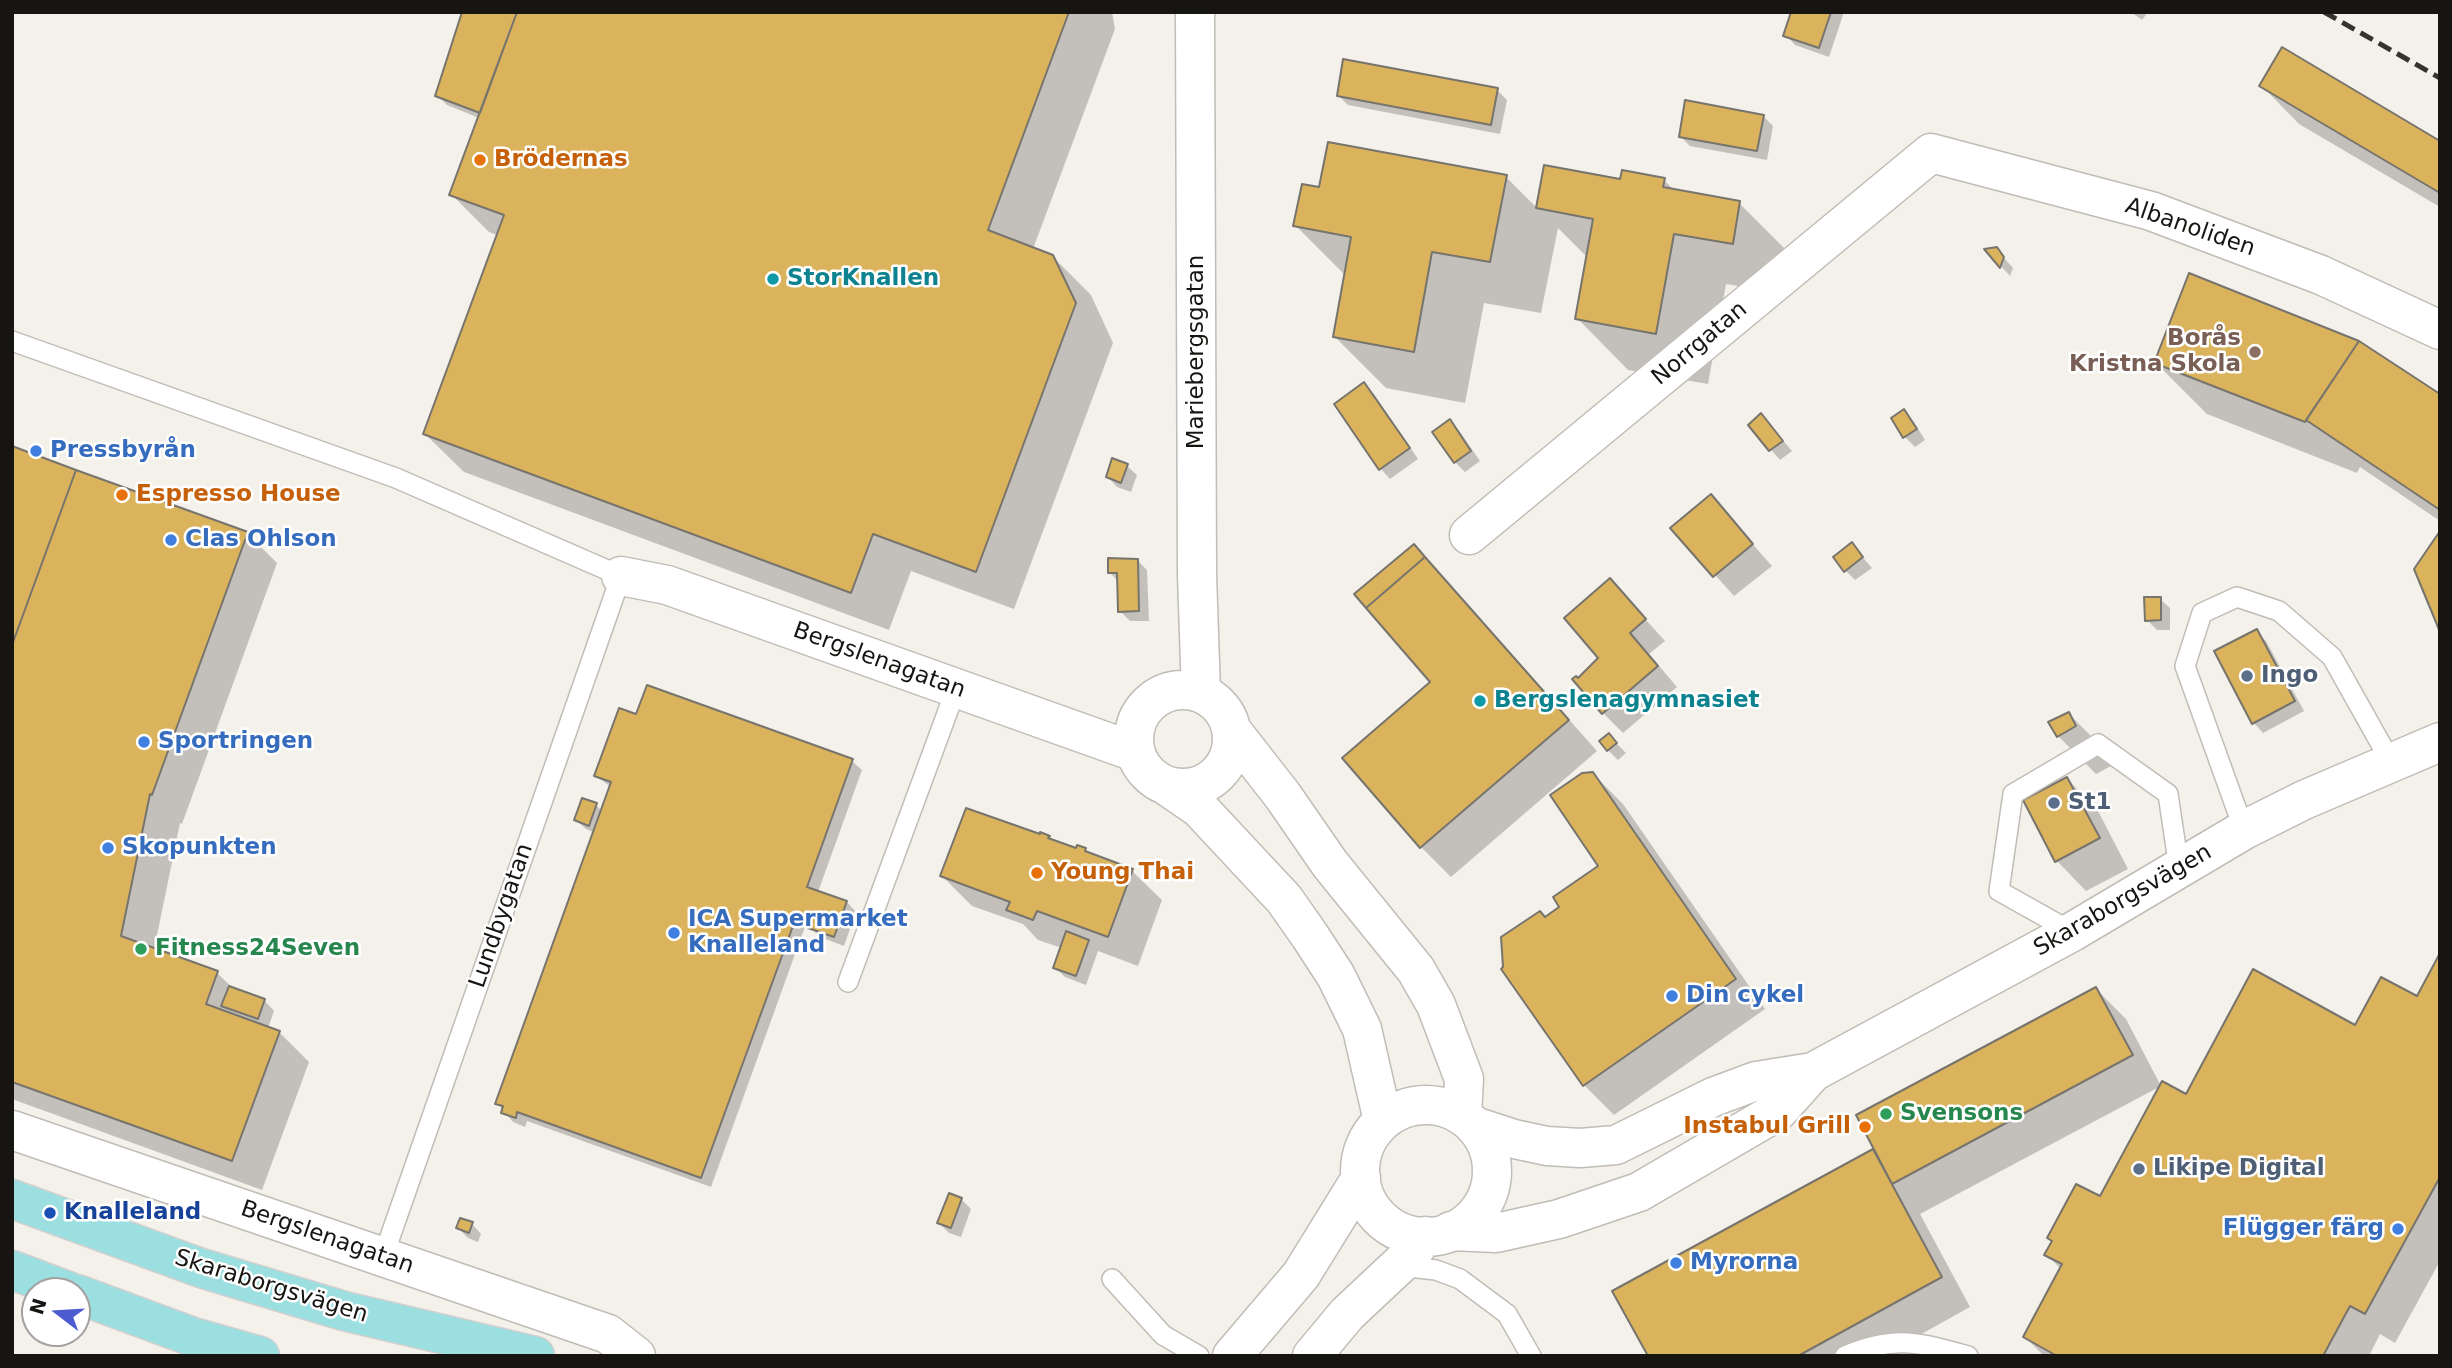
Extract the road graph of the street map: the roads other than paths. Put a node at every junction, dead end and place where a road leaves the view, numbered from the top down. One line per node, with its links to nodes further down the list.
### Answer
1 (1195, 12): 8 (street, Mariebergsgatan)
2 (1931, 152): 3 (street, Albanoliden); 5 (street, Norrgatan)
3 (2440, 330)
4 (12, 341): 6 (lane)
5 (1469, 535)
6 (621, 576): 7 (street, Bergslenagatan); 25 (lane, Lundbygatan)
7 (956, 689): 11 (street, Bergslenagatan); 17 (lane)
8 (1201, 693): 9 (street); 11 (street)
9 (1233, 732): 13 (street); 20 (street)
10 (2440, 742): 12 (street, Skaraborgsvägen)
11 (1135, 752): 13 (street)
12 (2391, 762): 14 (street, Skaraborgsvägen); 14 (lane)
13 (1167, 786): 19 (street)
14 (2244, 830): 15 (street, Skaraborgsvägen)
15 (2179, 869): 16 (street, Skaraborgsvägen); 16 (lane)
16 (2072, 932): 18 (street, Skaraborgsvägen)
17 (848, 982)
18 (1813, 1072): 20 (street, Skaraborgsvägen); 24 (street, Skaraborgsvägen)
19 (1383, 1121): 20 (street); 22 (street)
20 (1468, 1121): 24 (street)
21 (12, 1130): 25 (street, Bergslenagatan)
22 (1361, 1178): 24 (street); 35 (street)
23 (12, 1199): 32 (main road, Skaraborgsvägen)
24 (1438, 1234): 26 (street)
25 (383, 1257): 33 (street, Bergslenagatan)
26 (1398, 1266): 36 (street); 37 (lane)
27 (12, 1270): 28 (main road)
28 (31, 1277)
29 (1112, 1279): 34 (lane)
30 (91, 1299): 31 (main road)
31 (260, 1356)
32 (535, 1356)
33 (636, 1356)
34 (1199, 1356)
35 (1232, 1356)
36 (1312, 1356)
37 (1531, 1356)
38 (1845, 1356): 39 (lane)
39 (1968, 1356)

